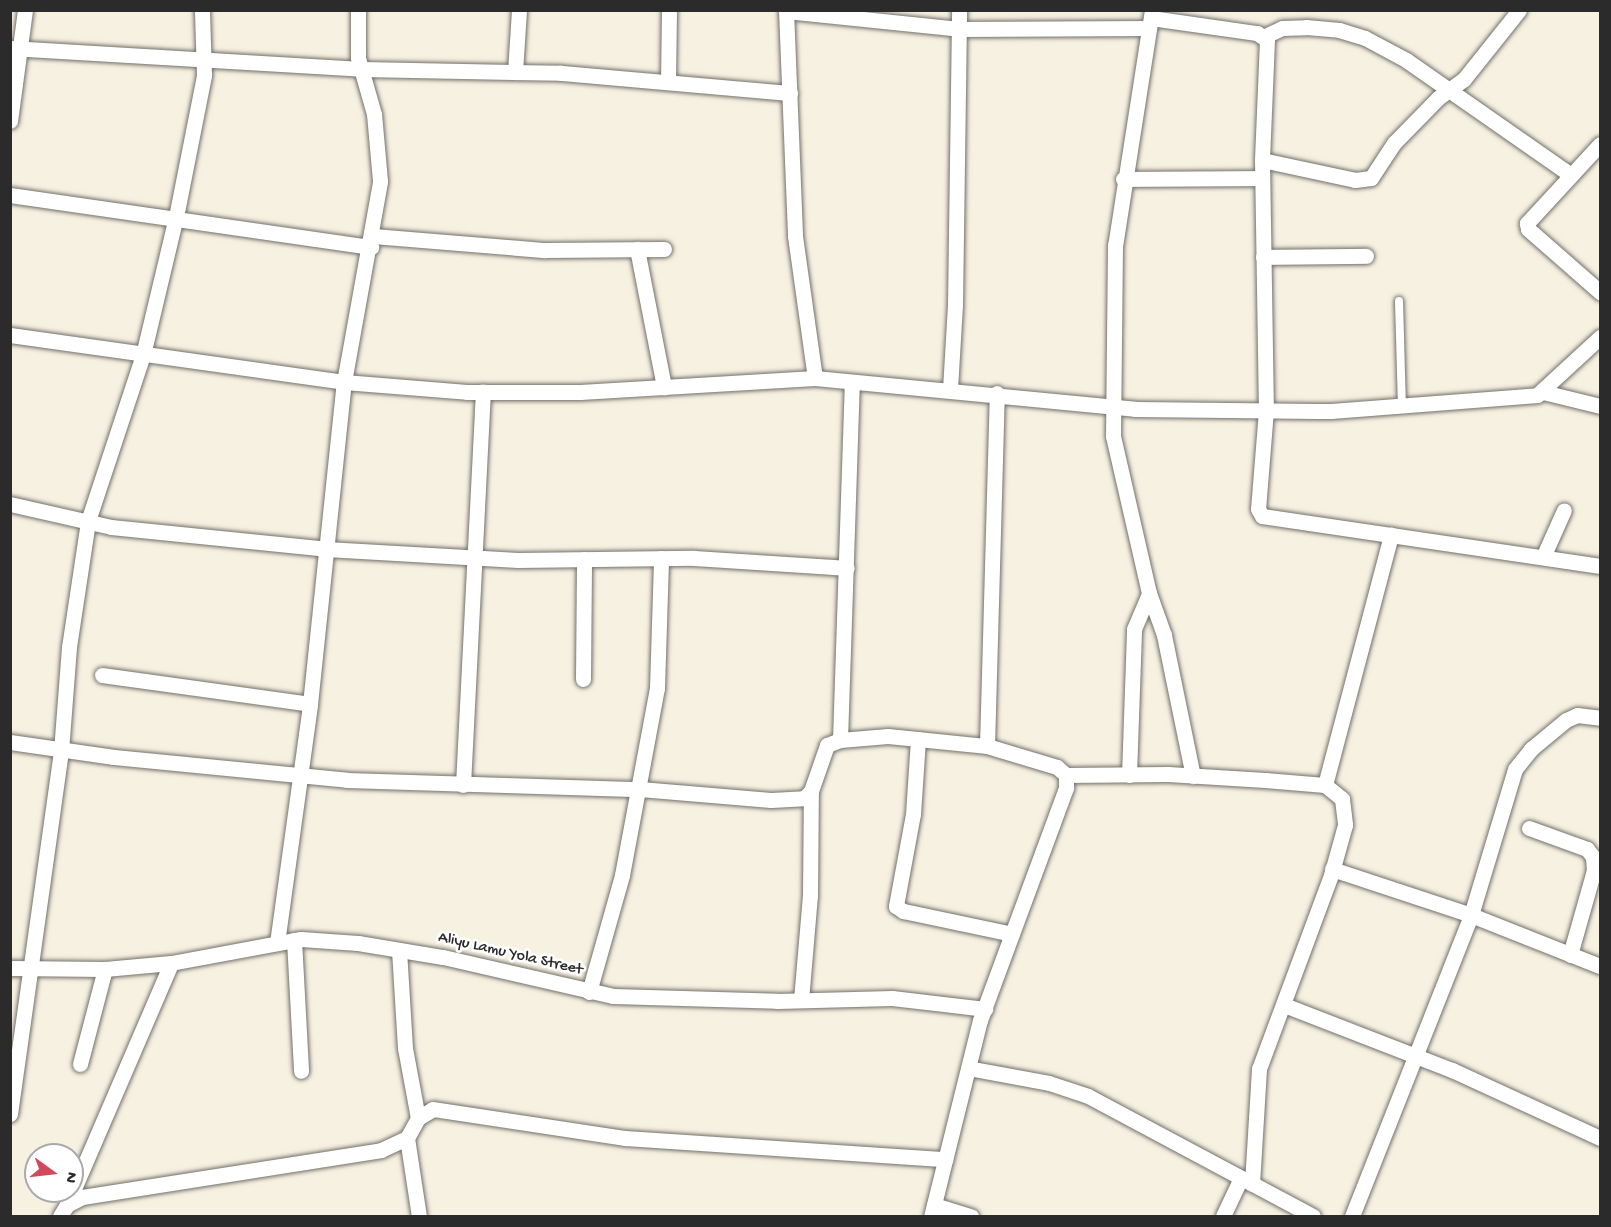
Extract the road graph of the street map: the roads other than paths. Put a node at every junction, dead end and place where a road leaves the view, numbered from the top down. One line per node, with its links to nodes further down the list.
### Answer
1 (25, 10): 12 (street)
2 (202, 10): 13 (street)
3 (358, 10): 14 (street)
4 (519, 10): 15 (street)
5 (669, 10): 16 (street)
6 (959, 10): 10 (street)
7 (1519, 10): 18 (street)
8 (786, 11): 10 (street); 17 (street)
9 (1150, 19): 10 (street); 11 (street); 24 (street)
10 (959, 29): 41 (street)
11 (1265, 36): 18 (street); 21 (street)
12 (14, 48): 13 (street); 19 (street)
13 (204, 61): 14 (street); 26 (street)
14 (361, 69): 15 (street); 27 (street)
15 (515, 72): 16 (street)
16 (668, 82): 17 (street)
17 (790, 93): 37 (street)
18 (1449, 93): 21 (street); 22 (street)
19 (10, 121)
20 (1600, 144): 22 (street)
21 (1262, 160): 23 (street)
22 (1571, 175): 32 (street)
23 (1262, 178): 24 (street); 31 (street)
24 (1123, 179): 45 (street)
25 (10, 195): 26 (street)
26 (176, 217): 27 (street); 36 (street)
27 (372, 242): 28 (street); 38 (street)
28 (637, 249): 29 (street); 40 (street)
29 (664, 249)
30 (1366, 256): 31 (street)
31 (1263, 257): 48 (street)
32 (1600, 292)
33 (1399, 301): 46 (lane)
34 (10, 335): 36 (street)
35 (1600, 337): 43 (street)
36 (143, 355): 38 (street); 51 (street)
37 (815, 378): 39 (street); 40 (street)
38 (344, 382): 42 (street); 53 (street)
39 (852, 383): 41 (street); 59 (street)
40 (664, 387): 42 (street)
41 (950, 389): 44 (street)
42 (483, 392): 56 (street)
43 (1543, 392): 46 (street); 47 (street)
44 (997, 393): 45 (street); 68 (street)
45 (1112, 406): 48 (street); 60 (street)
46 (1402, 406): 48 (street)
47 (1600, 406)
48 (1266, 410): 52 (street)
49 (10, 504): 51 (street)
50 (1564, 510): 54 (street)
51 (88, 521): 53 (street); 69 (street)
52 (1391, 535): 54 (street); 75 (street)
53 (326, 549): 56 (street); 63 (street)
54 (1543, 557): 58 (street)
55 (661, 558): 57 (street); 59 (street); 76 (street)
56 (475, 559): 57 (street); 74 (street)
57 (584, 559): 62 (street)
58 (1600, 566)
59 (847, 568): 66 (street)
60 (1149, 594): 71 (street); 73 (street)
61 (102, 675): 63 (street)
62 (583, 679)
63 (310, 704): 70 (street)
64 (1600, 718): 80 (street)
65 (918, 739): 66 (street); 68 (street); 81 (street)
66 (840, 740): 77 (street)
67 (10, 742): 69 (street)
68 (987, 746): 72 (street)
69 (61, 751): 70 (street); 89 (street)
70 (301, 775): 74 (street); 83 (street)
71 (1129, 775): 72 (street); 73 (street)
72 (1066, 776): 81 (street)
73 (1193, 776): 75 (street)
74 (464, 785): 76 (street)
75 (1324, 785): 79 (street)
76 (640, 789): 77 (street); 91 (street)
77 (811, 791): 92 (street)
78 (1529, 828): 85 (street)
79 (1332, 869): 80 (street); 93 (street)
80 (1471, 915): 85 (street); 95 (street)
81 (1012, 934): 94 (street)
82 (294, 940): 83 (street, Aliyu Lamu Yola Street); 84 (street, Aliyu Lamu Yola Street); 98 (street)
83 (277, 943): 86 (street, Aliyu Lamu Yola Street)
84 (399, 950): 91 (street, Aliyu Lamu Yola Street); 100 (street)
85 (1570, 955): 87 (street)
86 (171, 963): 90 (street, Aliyu Lamu Yola Street); 105 (street)
87 (1600, 966)
88 (10, 968): 89 (street, Aliyu Lamu Yola Street)
89 (30, 968): 90 (street, Aliyu Lamu Yola Street); 99 (street)
90 (105, 969): 96 (street)
91 (589, 992): 92 (street, Aliyu Lamu Yola Street)
92 (801, 1000): 94 (street, Aliyu Lamu Yola Street)
93 (1284, 1005): 95 (street); 104 (street)
94 (985, 1009): 97 (street)
95 (1416, 1056): 102 (street); 111 (street)
96 (80, 1064)
97 (968, 1068): 103 (street); 104 (street)
98 (301, 1071)
99 (10, 1114)
100 (418, 1118): 101 (street); 103 (street)
101 (407, 1138): 105 (street); 107 (street)
102 (1600, 1138)
103 (945, 1159): 106 (street)
104 (1246, 1181): 109 (street); 110 (street)
105 (63, 1211)
106 (932, 1211): 108 (street)
107 (419, 1216)
108 (971, 1216)
109 (1223, 1216)
110 (1313, 1216)
111 (1352, 1216)

